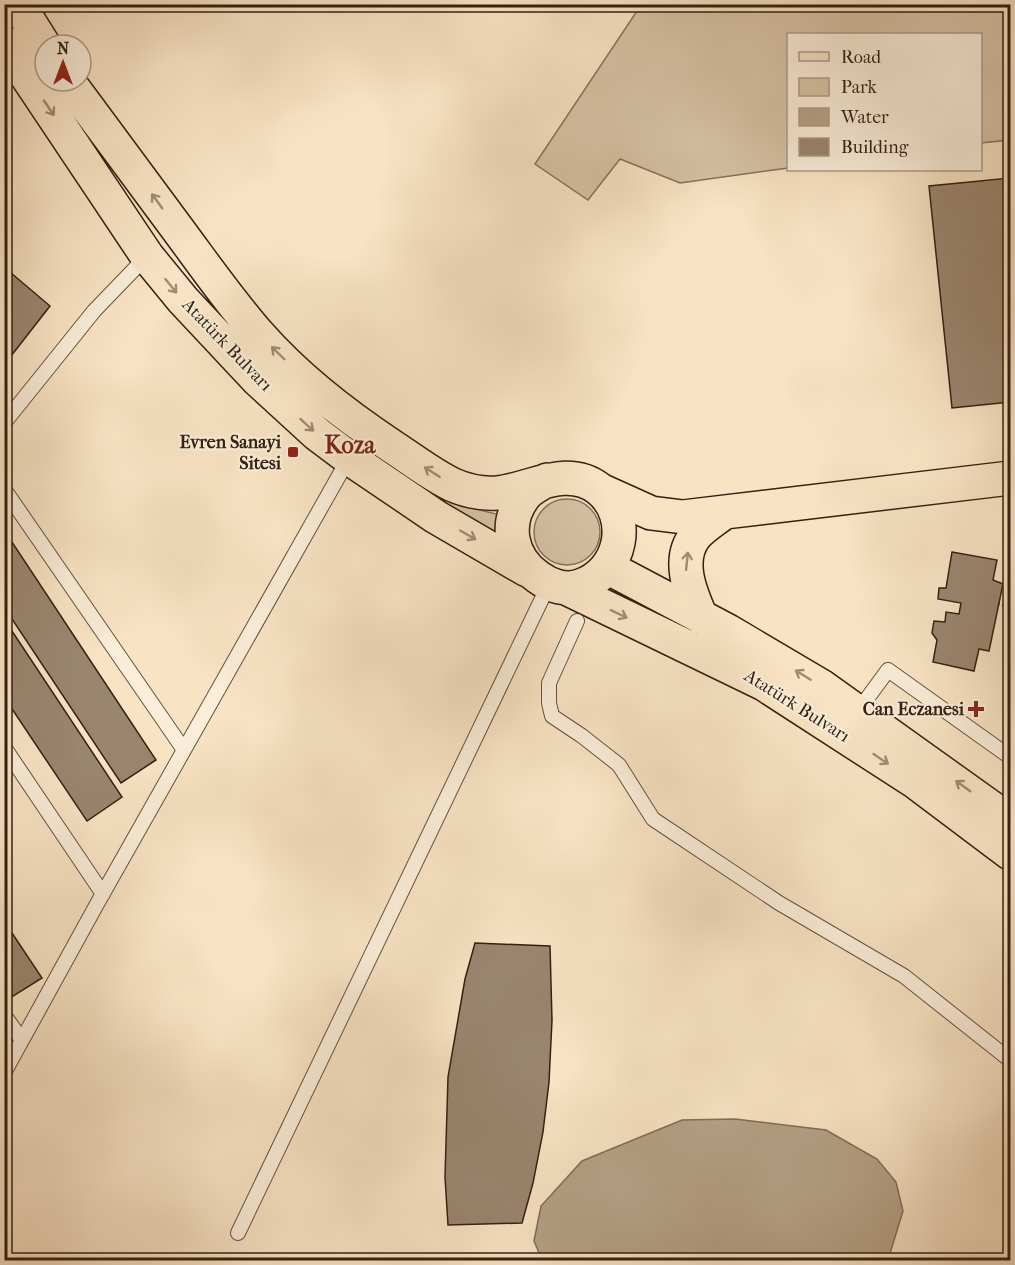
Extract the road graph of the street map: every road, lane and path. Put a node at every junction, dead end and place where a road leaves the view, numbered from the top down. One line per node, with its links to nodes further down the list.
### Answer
1 (18, 4): 2 (main road)
2 (36, 33)
3 (4, 42): 6 (main road, Atatürk Bulvarı, one-way to 6)
4 (78, 93): 5 (main road, Atatürk Bulvarı, one-way to 4)
5 (180, 232): 6 (main road); 10 (main road, Atatürk Bulvarı, one-way to 5)
6 (147, 256): 7 (lane); 8 (main road, Atatürk Bulvarı, one-way to 8)
7 (4, 423)
8 (349, 459): 15 (main road, Atatürk Bulvarı, one-way to 15); 22 (lane)
9 (1011, 478): 13 (main road)
10 (547, 480): 11 (main road, Atatürk Bulvarı); 15 (main road)
11 (597, 488): 13 (main road, Atatürk Bulvarı); 14 (main road)
12 (4, 489): 22 (lane)
13 (722, 514): 14 (main road); 18 (main road, one-way to 13)
14 (611, 561): 15 (main road); 18 (main road, Atatürk Bulvarı)
15 (548, 581): 25 (main road, Atatürk Bulvarı, one-way to 25); 31 (lane)
16 (998, 604): 17 (path)
17 (1011, 606)
18 (701, 617): 20 (main road, Atatürk Bulvarı, one-way to 18)
19 (577, 621): 29 (lane)
20 (858, 711): 23 (lane); 24 (main road, Atatürk Bulvarı, one-way to 20)
21 (4, 747): 26 (lane)
22 (184, 750): 26 (lane)
23 (1011, 757)
24 (1011, 821)
25 (1011, 853)
26 (103, 894): 28 (lane)
27 (4, 1015): 28 (lane)
28 (22, 1040): 30 (lane)
29 (1011, 1060)
30 (4, 1073)
31 (237, 1233)

